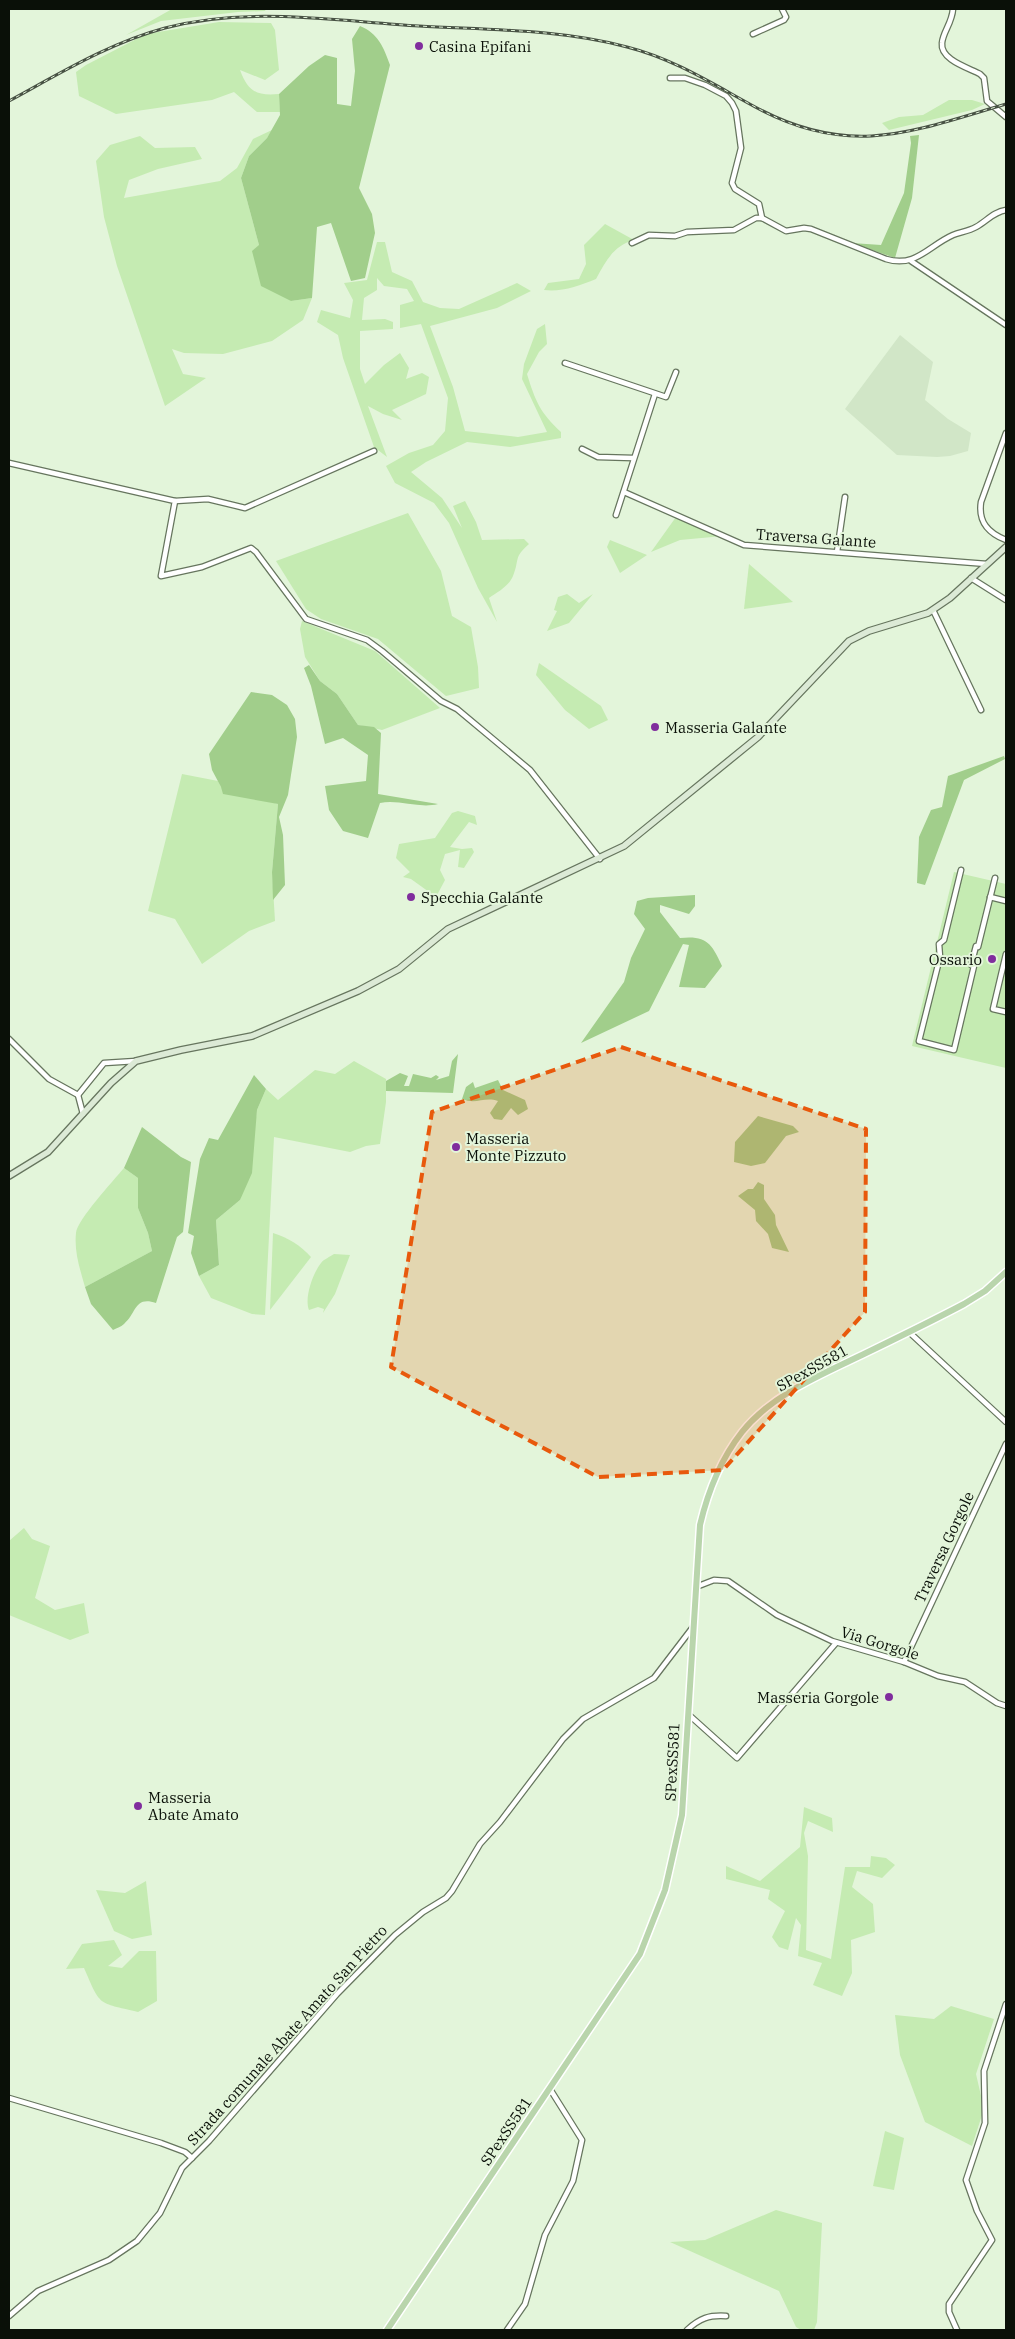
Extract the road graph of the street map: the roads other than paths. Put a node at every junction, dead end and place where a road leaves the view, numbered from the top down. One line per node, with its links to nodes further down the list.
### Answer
1 (782, 9): 3 (street)
2 (953, 9): 5 (street)
3 (753, 34)
4 (670, 78): 7 (street)
5 (1006, 117)
6 (1006, 210): 9 (street)
7 (762, 218): 8 (street); 9 (street)
8 (632, 243)
9 (911, 261): 10 (street)
10 (1006, 324)
11 (565, 363): 13 (street)
12 (676, 372): 13 (street)
13 (655, 394): 17 (street)
14 (1006, 433): 23 (street)
15 (582, 449): 17 (street)
16 (374, 451): 21 (street)
17 (634, 458): 19 (street)
18 (9, 463): 21 (street)
19 (624, 492): 22 (street); 25 (street, Traversa Galante)
20 (845, 497): 25 (street)
21 (175, 501): 31 (street)
22 (616, 515)
23 (1006, 540)
24 (1006, 547): 26 (street)
25 (837, 552): 26 (street, Traversa Galante)
26 (987, 564): 27 (street)
27 (971, 578): 28 (street); 29 (street)
28 (1006, 600)
29 (933, 610): 30 (street); 31 (street)
30 (981, 710)
31 (600, 859): 40 (street)
32 (961, 870): 34 (street)
33 (994, 878): 34 (street)
34 (990, 897): 35 (street)
35 (1006, 901)
36 (1006, 954): 37 (street)
37 (1005, 962): 38 (street)
38 (1006, 1012)
39 (9, 1039): 41 (street)
40 (136, 1061): 41 (street); 42 (street)
41 (78, 1095): 42 (street)
42 (83, 1114): 43 (street)
43 (9, 1176)
44 (1006, 1272): 45 (main road, SPexSS581)
45 (909, 1332): 46 (street); 48 (main road, SPexSS581)
46 (1006, 1422)
47 (1006, 1444): 51 (street, Traversa Gorgole)
48 (696, 1587): 49 (main road, SPexSS581); 50 (street, Via Gorgole)
49 (694, 1626): 53 (main road, SPexSS581); 57 (street, Strada comunale Abate Amato San Pietro)
50 (836, 1643): 51 (street, Via Gorgole); 53 (street)
51 (904, 1662): 52 (street, Via Gorgole)
52 (1006, 1706)
53 (687, 1714): 55 (main road, SPexSS581)
54 (1006, 2004): 63 (street)
55 (550, 2089): 60 (main road, SPexSS581); 61 (street)
56 (9, 2098): 57 (street)
57 (192, 2158): 58 (street, Strada comunale Abate Amato San Pietro)
58 (9, 2316)
59 (726, 2316): 62 (street)
60 (387, 2330)
61 (507, 2330)
62 (687, 2330)
63 (957, 2330)

